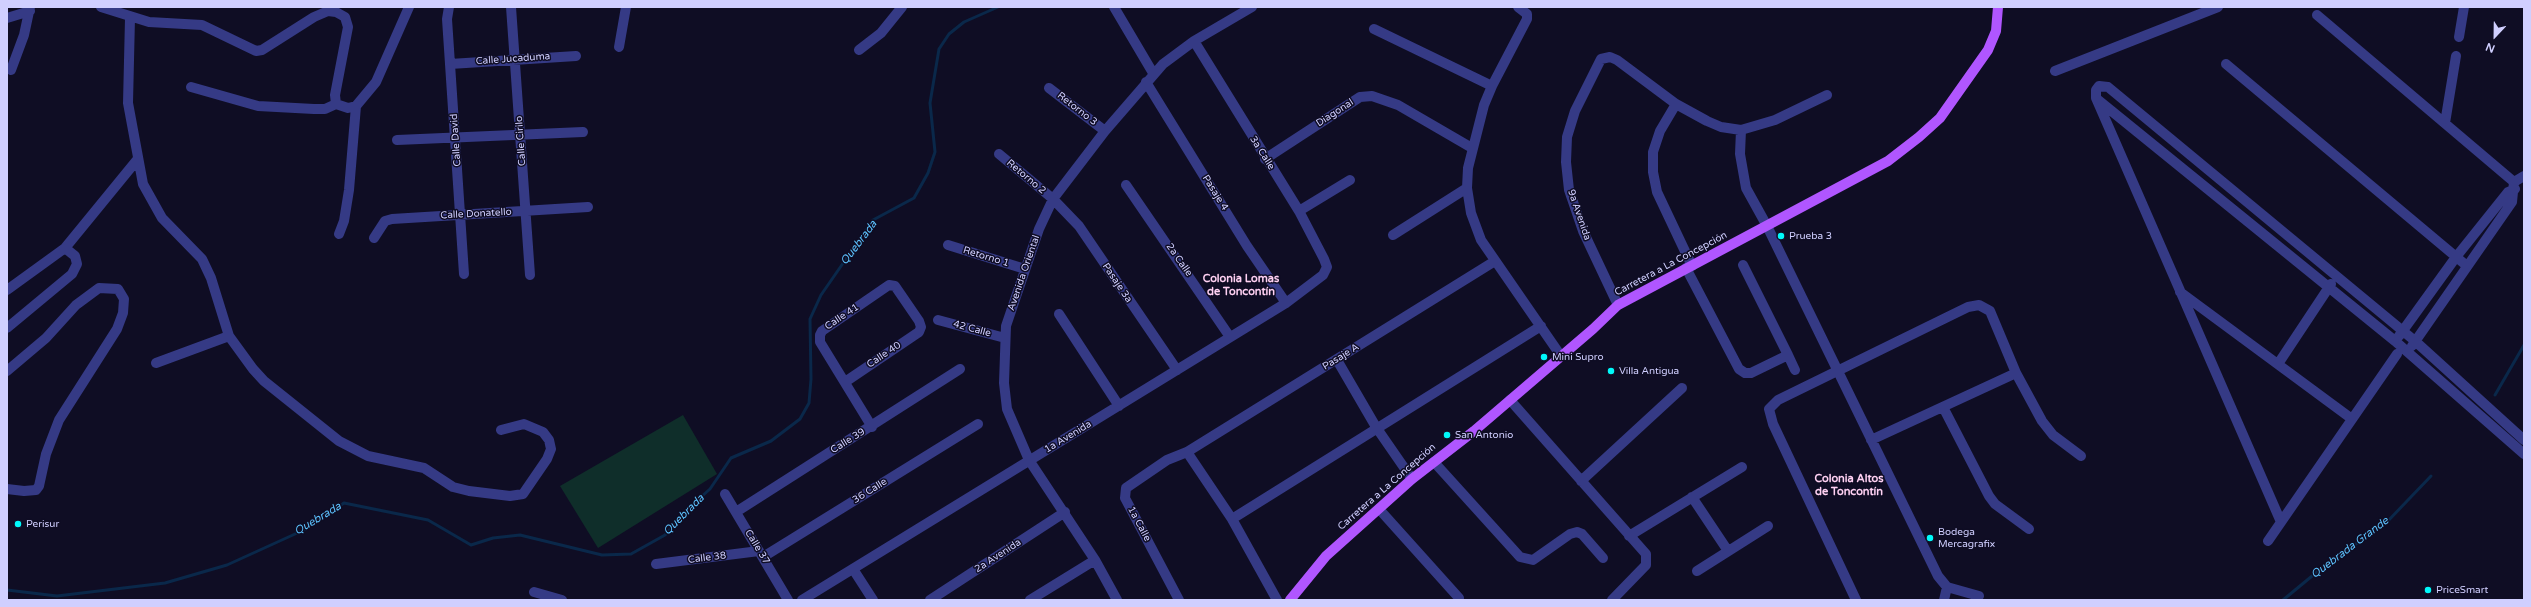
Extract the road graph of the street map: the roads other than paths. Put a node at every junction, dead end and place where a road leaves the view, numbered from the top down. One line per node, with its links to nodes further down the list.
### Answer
1 (101, 7): 16 (street)
2 (409, 7): 38 (street)
3 (449, 7): 25 (street, Calle David)
4 (511, 7): 24 (street, Calle Cirilo)
5 (626, 7): 20 (street)
6 (902, 7): 21 (street)
7 (1114, 7): 29 (street)
8 (1252, 7): 19 (street, Avenida Oriental)
9 (1518, 7): 32 (street)
10 (1998, 7): 60 (main road, Carretera a La Concepción)
11 (2218, 7): 28 (street)
12 (2464, 7): 18 (street)
13 (30, 9): 15 (street); 27 (street)
14 (2317, 15): 39 (street)
15 (7, 18)
16 (130, 18): 36 (street); 49 (street)
17 (1374, 29): 32 (street)
18 (2458, 37)
19 (1194, 41): 29 (street, Avenida Oriental); 48 (street, 3a Calle)
20 (619, 47)
21 (859, 50)
22 (576, 56): 24 (street, Calle Jucaduma)
23 (2456, 56): 39 (street)
24 (515, 59): 25 (street, Calle Jucaduma); 43 (street, Calle Cirilo)
25 (450, 64): 44 (street, Calle David)
26 (2226, 64): 66 (street)
27 (11, 70)
28 (2055, 71)
29 (1153, 73): 30 (street, Avenida Oriental)
30 (1146, 82): 41 (street, Avenida Oriental); 79 (street, Pasaje 4)
31 (191, 86): 36 (street)
32 (1492, 86): 46 (street)
33 (1049, 88): 41 (street, Retorno 3)
34 (1827, 95): 40 (street)
35 (2096, 98): 75 (street); 76 (street); 78 (street)
36 (336, 104): 38 (street)
37 (1676, 104): 40 (street); 71 (street); 80 (street, 9a Avenida)
38 (356, 106): 61 (street)
39 (2445, 123): 53 (street)
40 (1741, 130): 60 (street)
41 (1105, 131): 55 (street, Avenida Oriental)
42 (583, 132): 43 (street)
43 (520, 136): 44 (street); 57 (street, Calle Cirilo)
44 (455, 138): 45 (street); 59 (street, Calle David)
45 (397, 140)
46 (1472, 148): 48 (street, Diagonal); 54 (street)
47 (999, 154): 55 (street, Retorno 2)
48 (1265, 159): 58 (street, 3a Calle)
49 (137, 160): 65 (street); 87 (street)
50 (2524, 176): 53 (street)
51 (1350, 180): 58 (street)
52 (1126, 185): 88 (street, 2a Calle)
53 (2514, 185): 66 (street); 69 (street)
54 (1467, 188): 62 (street); 67 (street)
55 (1053, 199): 72 (street, Avenida Oriental); 100 (street, Pasaje 3a)
56 (588, 207): 57 (street, Calle Donatello)
57 (524, 211): 59 (street, Calle Donatello); 74 (street, Calle Cirilo)
58 (1299, 211): 70 (street, 3a Calle)
59 (461, 214): 63 (street, Calle Donatello); 73 (street, Calle David)
60 (1767, 226): 71 (main road, Carretera a La Concepción); 103 (street)
61 (338, 234)
62 (1393, 235)
63 (374, 238)
64 (948, 245): 72 (street, Retorno 1)
65 (65, 248): 77 (street); 85 (street)
66 (2456, 257): 69 (street); 86 (street)
67 (1495, 261): 84 (street); 96 (street, Pasaje A)
68 (1743, 265): 94 (street)
69 (2467, 266): 91 (street)
70 (1327, 267): 79 (street, 1a Avenida)
71 (1689, 267): 80 (main road, Carretera a La Concepción); 94 (street)
72 (1025, 269): 89 (street, Avenida Oriental)
73 (464, 274)
74 (530, 276)
75 (2336, 276): 76 (street); 86 (street)
76 (2329, 288): 90 (street); 98 (street)
77 (7, 290)
78 (2180, 292): 98 (street); 134 (street)
79 (1286, 303): 88 (street, 1a Avenida)
80 (1618, 305): 95 (main road, Carretera a La Concepción)
81 (1059, 314): 108 (street)
82 (938, 320): 89 (street, 42 Calle)
83 (921, 326): 105 (street, Calle 40); 105 (street, Calle 41)
84 (1541, 326): 95 (street); 113 (street)
85 (7, 328)
86 (2402, 331): 90 (street); 91 (street)
87 (229, 336): 97 (street); 115 (street)
88 (1230, 337): 100 (street, 1a Avenida)
89 (1005, 338): 122 (street, Avenida Oriental)
90 (2395, 341): 92 (street)
91 (2415, 341): 92 (street); 114 (street)
92 (2408, 352): 116 (street)
93 (2397, 354): 110 (street)
94 (1788, 355): 101 (street)
95 (1561, 356): 107 (main road, Carretera a La Concepción)
96 (1337, 360): 113 (street); 119 (street, Pasaje A)
97 (156, 362)
98 (2278, 364): 110 (street)
99 (960, 369): 112 (street, Calle 39)
100 (1177, 370): 108 (street, 1a Avenida)
101 (1795, 370)
102 (7, 371): 127 (street)
103 (1837, 371): 104 (street); 117 (street); 161 (street)
104 (2016, 373): 109 (street); 121 (street)
105 (845, 382): 112 (street, Calle 41)
106 (1682, 388): 126 (street)
107 (1510, 400): 123 (main road, Carretera a La Concepción); 126 (street)
108 (1120, 406): 122 (street, 1a Avenida)
109 (1943, 406): 117 (street); 136 (street)
110 (2352, 419): 134 (street)
111 (978, 424): 140 (street, 36 Calle)
112 (872, 427): 131 (street, Calle 39)
113 (1376, 427): 125 (street); 133 (street)
114 (2511, 428): 116 (street); 118 (street)
115 (501, 430)
116 (2504, 437): 120 (street)
117 (1871, 440): 146 (street)
118 (2524, 440)
119 (1186, 452): 133 (street); 157 (street, 1a Calle)
120 (2524, 454)
121 (2081, 456)
122 (1029, 460): 132 (street, Avenida Oriental); 144 (street, 1a Avenida)
123 (1434, 462): 125 (main road, Carretera a La Concepción); 141 (street)
124 (1742, 467): 129 (street)
125 (1412, 479): 130 (main road, Carretera a La Concepción)
126 (1581, 481): 137 (street)
127 (7, 489)
128 (725, 494): 131 (street, Calle 37)
129 (1692, 498): 137 (street); 139 (street)
130 (1379, 509): 149 (street); 159 (main road, Carretera a La Concepción)
131 (736, 512): 140 (street, Calle 37)
132 (1065, 512): 142 (street, Avenida Oriental); 154 (street, 2a Avenida)
133 (1232, 519): 158 (street)
134 (2281, 522): 138 (street)
135 (1768, 526): 139 (street)
136 (2029, 529)
137 (1629, 536): 160 (street)
138 (2268, 541)
139 (1728, 551): 145 (street)
140 (761, 554): 143 (street, Calle 38); 152 (street, Calle 37)
141 (1603, 558)
142 (1095, 560): 155 (street); 156 (street, Avenida Oriental)
143 (656, 564)
144 (853, 569): 150 (street, 1a Avenida); 153 (street)
145 (1697, 571)
146 (1947, 587): 148 (street); 162 (street)
147 (534, 592): 151 (street)
148 (1979, 596)
149 (1459, 598)
150 (808, 599)
151 (562, 600)
152 (788, 600)
153 (873, 600)
154 (930, 600)
155 (1030, 600)
156 (1117, 600)
157 (1179, 600)
158 (1277, 600)
159 (1290, 600)
160 (1612, 600)
161 (1856, 600)
162 (1944, 600)

